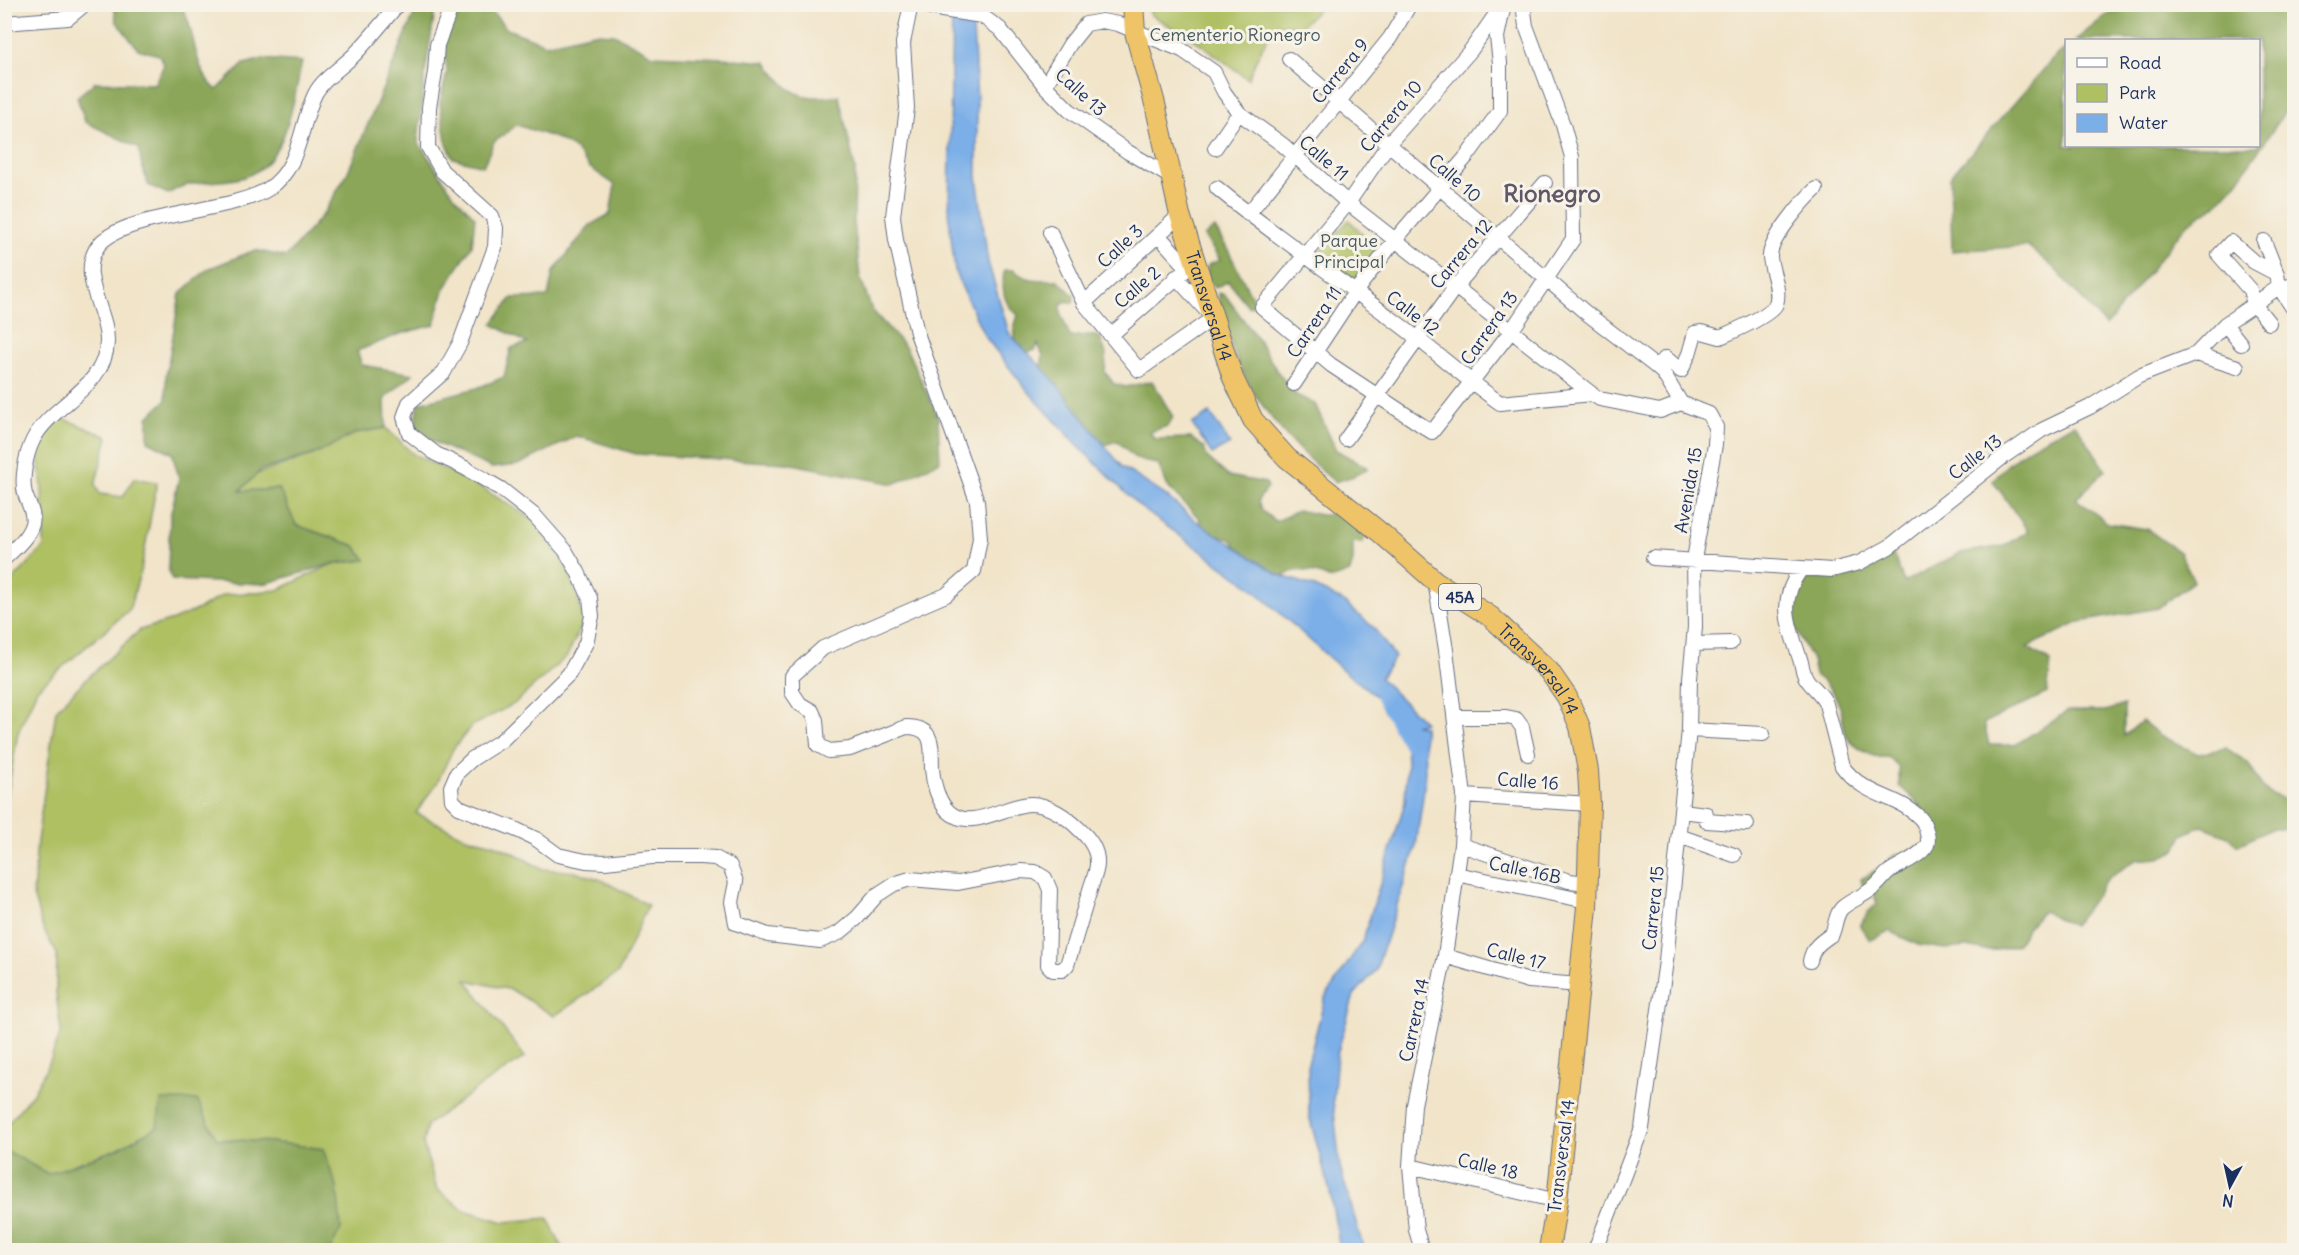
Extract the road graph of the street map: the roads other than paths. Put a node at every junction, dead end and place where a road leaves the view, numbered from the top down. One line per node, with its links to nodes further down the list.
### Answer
1 (86, 4): 10 (street)
2 (398, 4): 60 (street)
3 (455, 4): 4 (street)
4 (911, 4)
5 (919, 4): 13 (street, Calle 13)
6 (1132, 4): 11 (highway, Transversal 14 / 45A)
7 (1410, 4): 14 (street, Carrera 9)
8 (1503, 4): 16 (street, Carrera 10); 22 (street, Carrera 11)
9 (1522, 4): 33 (street, Carrera 13)
10 (4, 23)
11 (1135, 32): 13 (street, Calle 11); 15 (street, Calle 11); 19 (highway, Transversal 14 / 45A)
12 (1289, 59): 14 (street, Calle 10)
13 (1045, 86): 19 (street, Calle 13)
14 (1338, 102): 16 (street, Calle 10); 18 (street, Carrera 9)
15 (1239, 113): 17 (street); 18 (street, Calle 11)
16 (1389, 143): 22 (street, Calle 10); 24 (street, Carrera 10)
17 (1215, 148)
18 (1294, 157): 24 (street, Calle 11); 25 (street, Carrera 9)
19 (1171, 177): 26 (highway, Transversal 14 / 45A)
20 (1545, 183): 29 (street, Carrera 12)
21 (1217, 188): 25 (street, Calle 12)
22 (1439, 189): 29 (street, Calle 10); 30 (street, Carrera 11)
23 (1816, 189): 51 (street)
24 (1348, 203): 30 (street, Calle 11); 32 (street, Carrera 10)
25 (1248, 214): 32 (street, Calle 12)
26 (1180, 215): 28 (street, Calle 3); 42 (highway, Transversal 14 / 45A)
27 (1050, 232): 39 (street)
28 (1158, 235): 34 (street, Calle 2); 39 (street, Calle 3)
29 (1497, 238): 33 (street, Calle 10); 36 (street, Carrera 12)
30 (1395, 240): 36 (street, Calle 11); 38 (street, Carrera 11)
31 (2264, 241): 35 (street)
32 (1305, 256): 38 (street, Calle 12); 49 (street, Carrera 10)
33 (1546, 277): 45 (street, Carrera 13); 51 (street, Calle 10)
34 (1176, 278): 42 (street); 46 (street, Calle 2)
35 (2278, 280): 37 (street); 40 (street, Calle 13); 40 (street); 41 (street)
36 (1456, 286): 45 (street, Calle 11); 47 (street, Carrera 12)
37 (2295, 286)
38 (1355, 292): 47 (street, Calle 12); 49 (street, Carrera 11)
39 (1084, 303): 46 (street)
40 (2254, 304): 43 (street); 44 (street, Calle 13)
41 (2292, 307)
42 (1213, 318): 46 (street); 63 (highway, Transversal 14 / 45A)
43 (2270, 323)
44 (2225, 324): 48 (street); 50 (street, Calle 13)
45 (1512, 330): 53 (street, Carrera 13); 55 (street, Calle 11)
46 (1111, 335)
47 (1417, 338): 53 (street, Calle 12); 56 (street, Carrera 12)
48 (2241, 344)
49 (1315, 352): 54 (street, Carrera 11); 56 (street)
50 (2196, 354): 52 (street); 62 (street, Calle 13)
51 (1655, 366): 57 (street, Calle 10)
52 (2237, 367)
53 (1472, 383): 55 (street, Calle 12); 56 (street, Carrera 13)
54 (1294, 384)
55 (1592, 394): 57 (street)
56 (1378, 396): 58 (street, Carrera 12)
57 (1682, 403): 61 (street, Avenida 15)
58 (1346, 439)
59 (1653, 558): 61 (street, Calle 13)
60 (4, 559)
61 (1694, 560): 62 (street, Calle 13); 65 (street, Carrera 15)
62 (1800, 569): 80 (street)
63 (1435, 580): 66 (street, Carrera 14); 71 (highway, Transversal 14 / 45A)
64 (1731, 643): 65 (street)
65 (1694, 644): 67 (street, Carrera 15)
66 (1455, 717): 69 (street); 70 (street, Carrera 14)
67 (1689, 730): 68 (street); 72 (street, Carrera 15)
68 (1763, 734)
69 (1528, 754)
70 (1464, 796): 71 (street, Calle 16); 75 (street, Carrera 14)
71 (1590, 804): 78 (highway, Transversal 14 / 45A)
72 (1682, 811): 73 (street); 74 (street, Carrera 15)
73 (1747, 824)
74 (1679, 836): 76 (street); 86 (street, Carrera 15)
75 (1461, 845): 77 (street, Carrera 14); 78 (street)
76 (1734, 855)
77 (1456, 874): 78 (street, Calle 16B); 79 (street, Carrera 14)
78 (1587, 892): 81 (highway, Transversal 14 / 45A)
79 (1445, 956): 81 (street, Calle 17); 82 (street, Carrera 14)
80 (1810, 961)
81 (1580, 985): 83 (highway, Transversal 14 / 45A)
82 (1410, 1166): 83 (street, Calle 18); 84 (street, Carrera 14)
83 (1557, 1201): 85 (highway, Transversal 14 / 45A)
84 (1422, 1251)
85 (1549, 1251)
86 (1594, 1251)

